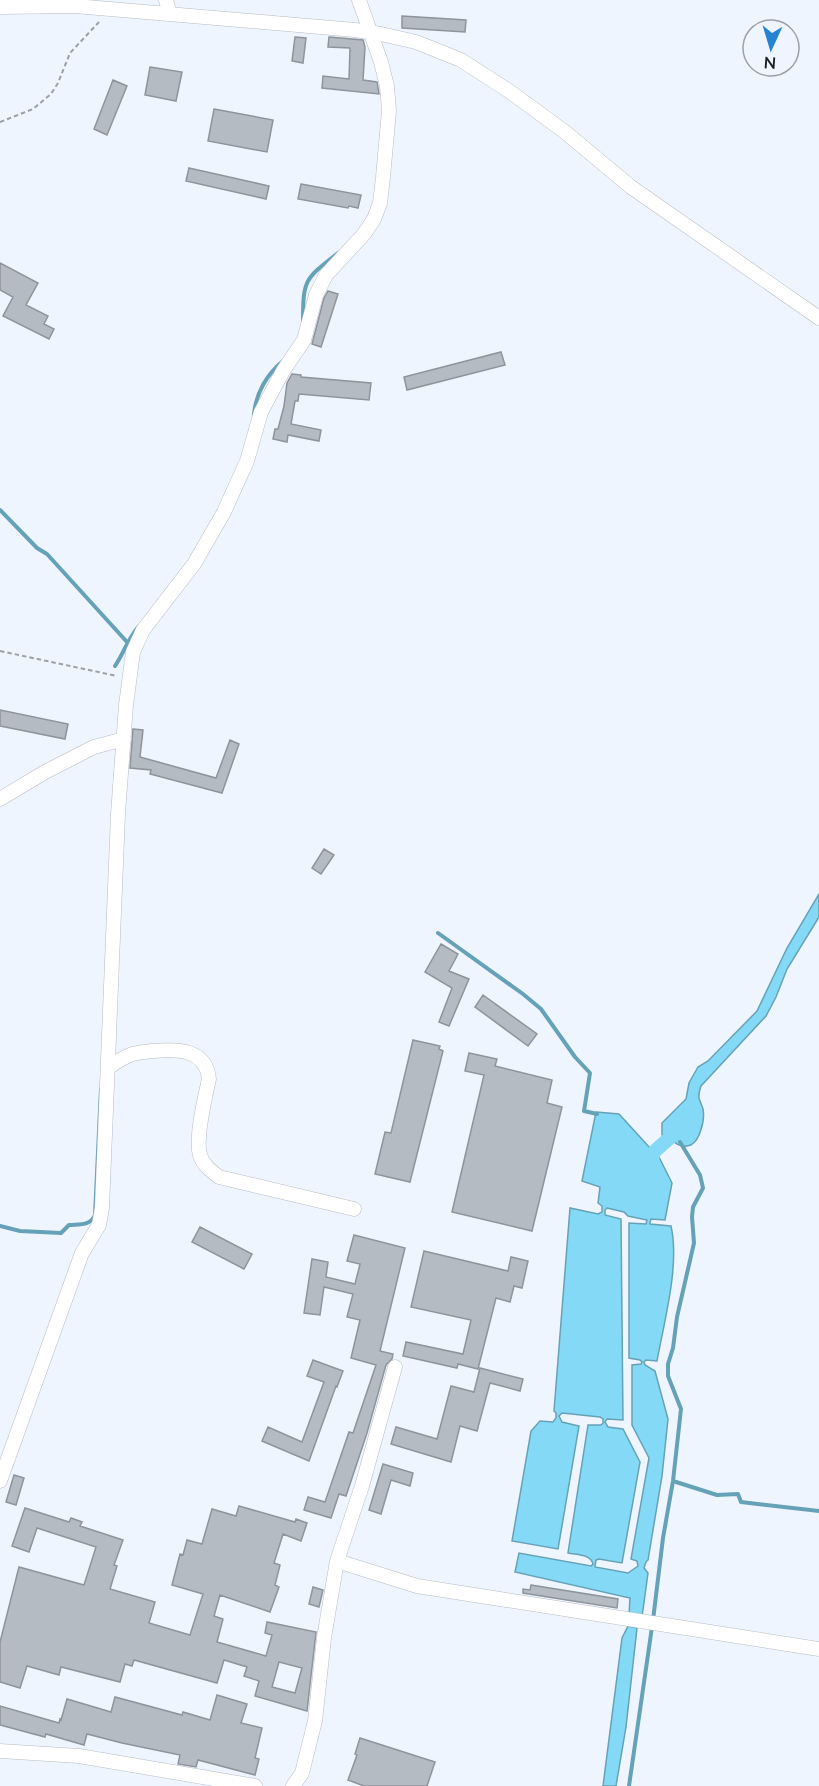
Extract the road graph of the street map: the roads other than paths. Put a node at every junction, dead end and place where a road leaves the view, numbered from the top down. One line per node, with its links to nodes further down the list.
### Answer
1 (166, 0): 6 (street)
2 (359, 0): 7 (street)
3 (47, 3): 4 (street); 5 (street)
4 (110, 5): 6 (street)
5 (0, 7)
6 (170, 15): 7 (street)
7 (371, 32): 8 (street); 9 (street)
8 (819, 318)
9 (124, 739): 10 (street); 11 (street)
10 (0, 799)
11 (109, 1067): 12 (street); 14 (street)
12 (354, 1209)
13 (395, 1367): 15 (street)
14 (0, 1481)
15 (337, 1562): 16 (street); 19 (street)
16 (819, 1649)
17 (0, 1751): 18 (street)
18 (255, 1786)
19 (293, 1786)

